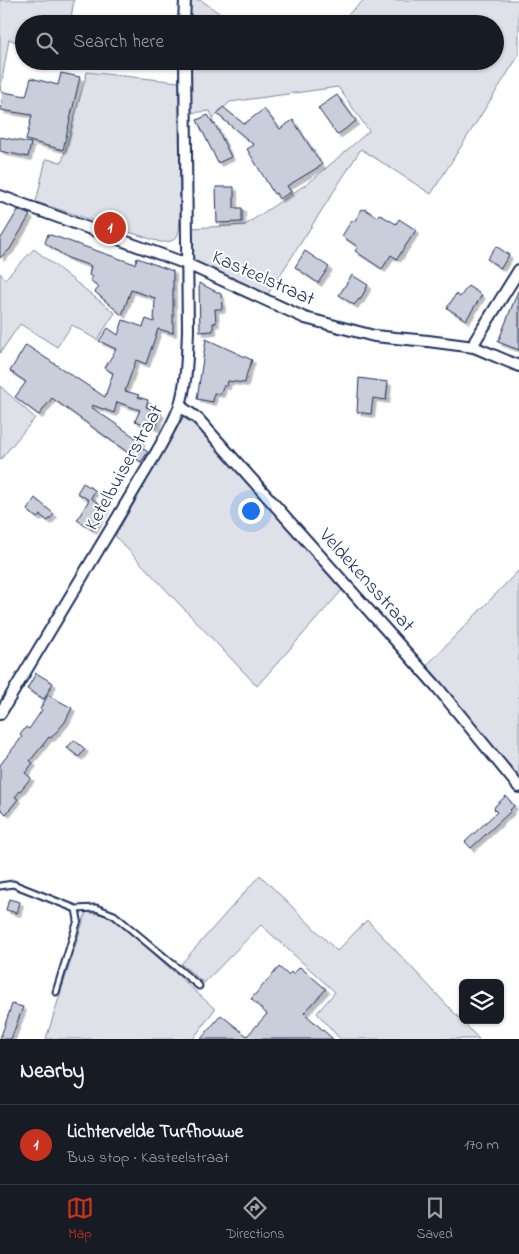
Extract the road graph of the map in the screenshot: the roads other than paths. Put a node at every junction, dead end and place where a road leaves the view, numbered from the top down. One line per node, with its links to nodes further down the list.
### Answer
1 (185, 0): 2 (street)
2 (184, 15)
3 (185, 70): 5 (street, Ketelbuiserstraat)
4 (0, 196): 5 (street, Kasteelstraat)
5 (187, 264): 7 (street, Kasteelstraat); 9 (street, Ketelbuiserstraat)
6 (519, 270): 7 (street)
7 (474, 347): 8 (street, Kasteelstraat)
8 (519, 366)
9 (180, 406): 10 (street, Ketelbuiserstraat); 11 (street, Veldekensstraat)
10 (0, 714)
11 (519, 787)
12 (0, 886): 13 (lane)
13 (76, 909): 14 (lane); 15 (lane)
14 (199, 986)
15 (56, 992)

